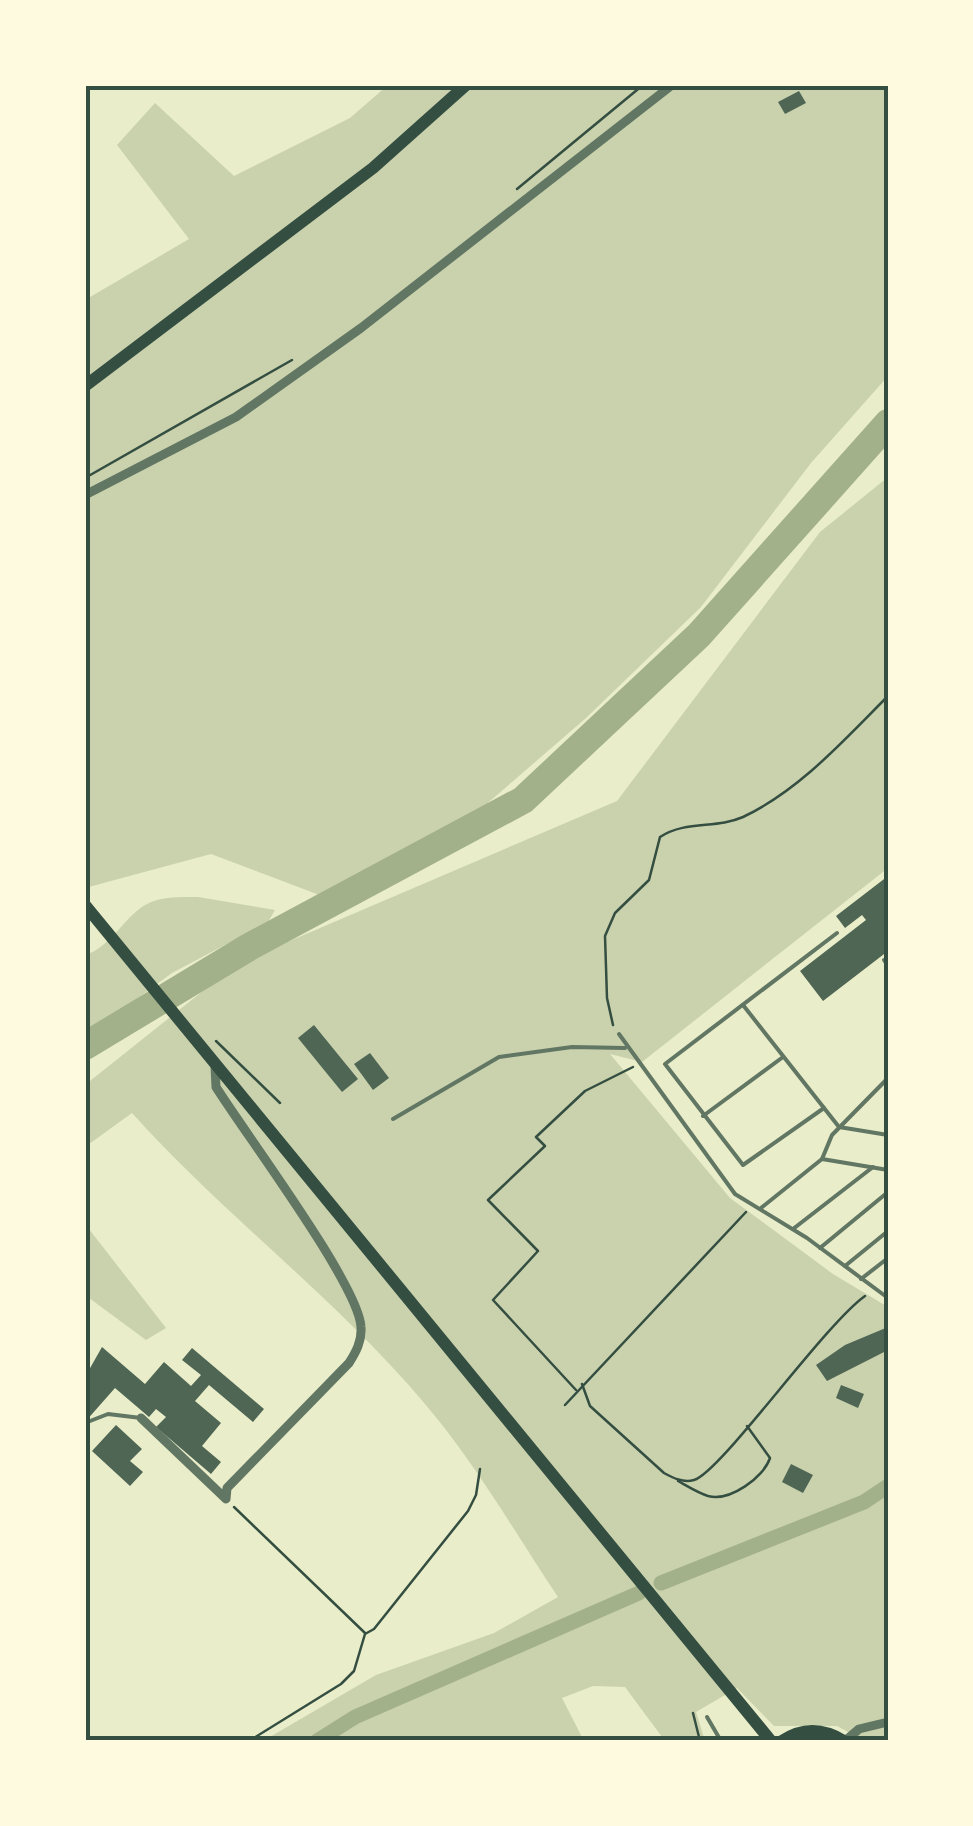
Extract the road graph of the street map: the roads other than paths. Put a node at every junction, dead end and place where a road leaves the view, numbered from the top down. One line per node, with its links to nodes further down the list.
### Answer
1 (466, 85): 3 (main road)
2 (672, 85): 4 (street)
3 (85, 386)
4 (85, 496)
5 (85, 905): 11 (main road)
6 (837, 933): 7 (lane)
7 (743, 1005): 10 (lane); 14 (lane)
8 (618, 1034): 9 (lane)
9 (626, 1048): 15 (lane); 22 (lane)
10 (783, 1058): 13 (lane); 14 (lane)
11 (214, 1063): 30 (street); 35 (main road)
12 (888, 1078): 16 (lane)
13 (824, 1108): 14 (lane); 16 (lane)
14 (704, 1116)
15 (392, 1119)
16 (839, 1127): 17 (lane); 18 (lane)
17 (888, 1135)
18 (822, 1159): 19 (lane); 22 (lane)
19 (872, 1167): 20 (lane); 23 (lane)
20 (888, 1170)
21 (888, 1192): 25 (lane)
22 (762, 1208): 23 (lane)
23 (793, 1229): 25 (lane)
24 (888, 1231): 27 (lane)
25 (820, 1248): 27 (lane)
26 (888, 1258): 28 (lane)
27 (844, 1266): 28 (lane)
28 (861, 1279): 29 (lane)
29 (887, 1297)
30 (141, 1418): 31 (lane)
31 (85, 1423)
32 (708, 1717): 34 (lane)
33 (888, 1722): 37 (street)
34 (721, 1741)
35 (771, 1741)
36 (782, 1741): 37 (main road)
37 (844, 1741)

